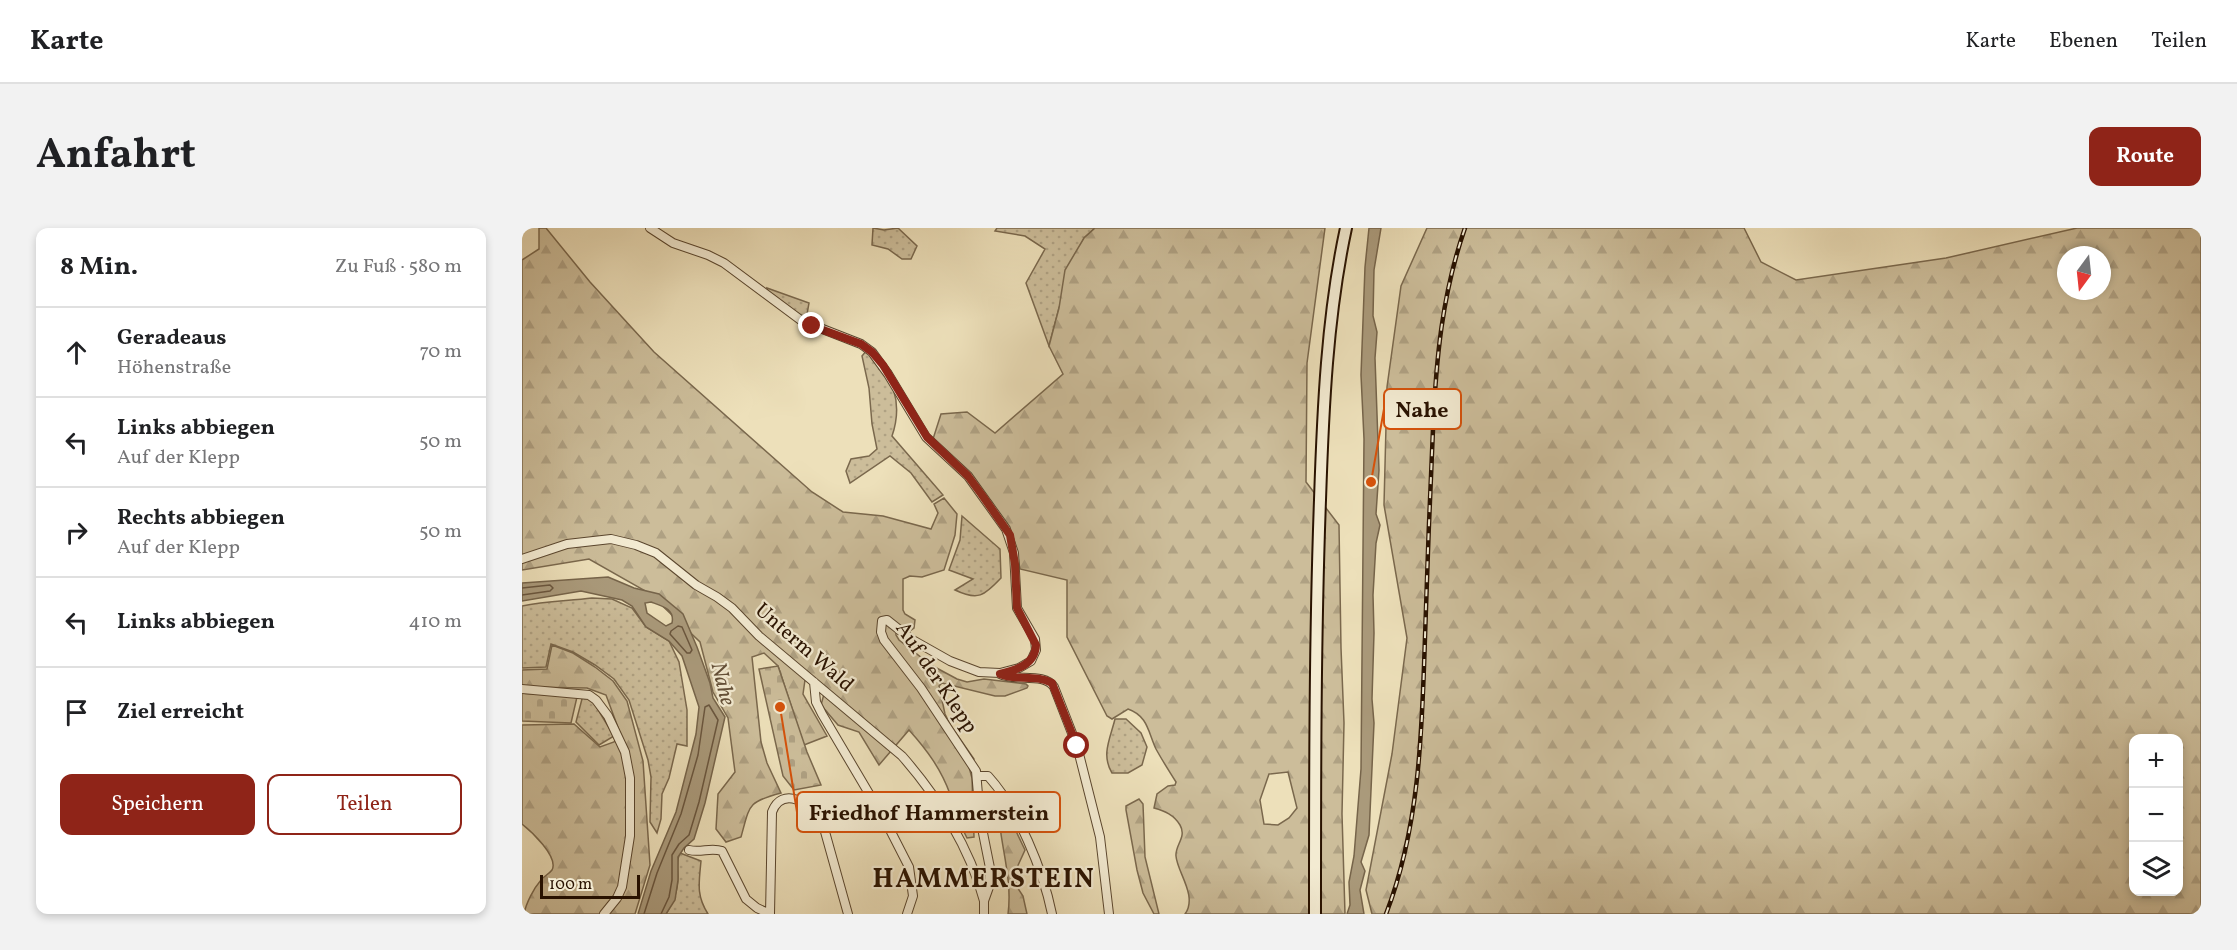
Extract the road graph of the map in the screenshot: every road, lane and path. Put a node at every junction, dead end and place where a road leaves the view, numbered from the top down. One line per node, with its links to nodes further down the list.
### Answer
1 (650, 228): 4 (street)
2 (1346, 228): 17 (main road)
3 (522, 559): 5 (street, Unterm Wald)
4 (1000, 674): 7 (street, Auf der Klepp); 16 (street, Auf der Klepp)
5 (814, 682): 9 (street, Unterm Wald); 13 (street)
6 (522, 689): 10 (street)
7 (978, 776): 9 (street); 15 (street)
8 (689, 850): 11 (street)
9 (984, 901): 14 (street)
10 (604, 914)
11 (770, 914): 12 (street)
12 (848, 914)
13 (907, 914)
14 (984, 914)
15 (1052, 914)
16 (1109, 914)
17 (1315, 914)

